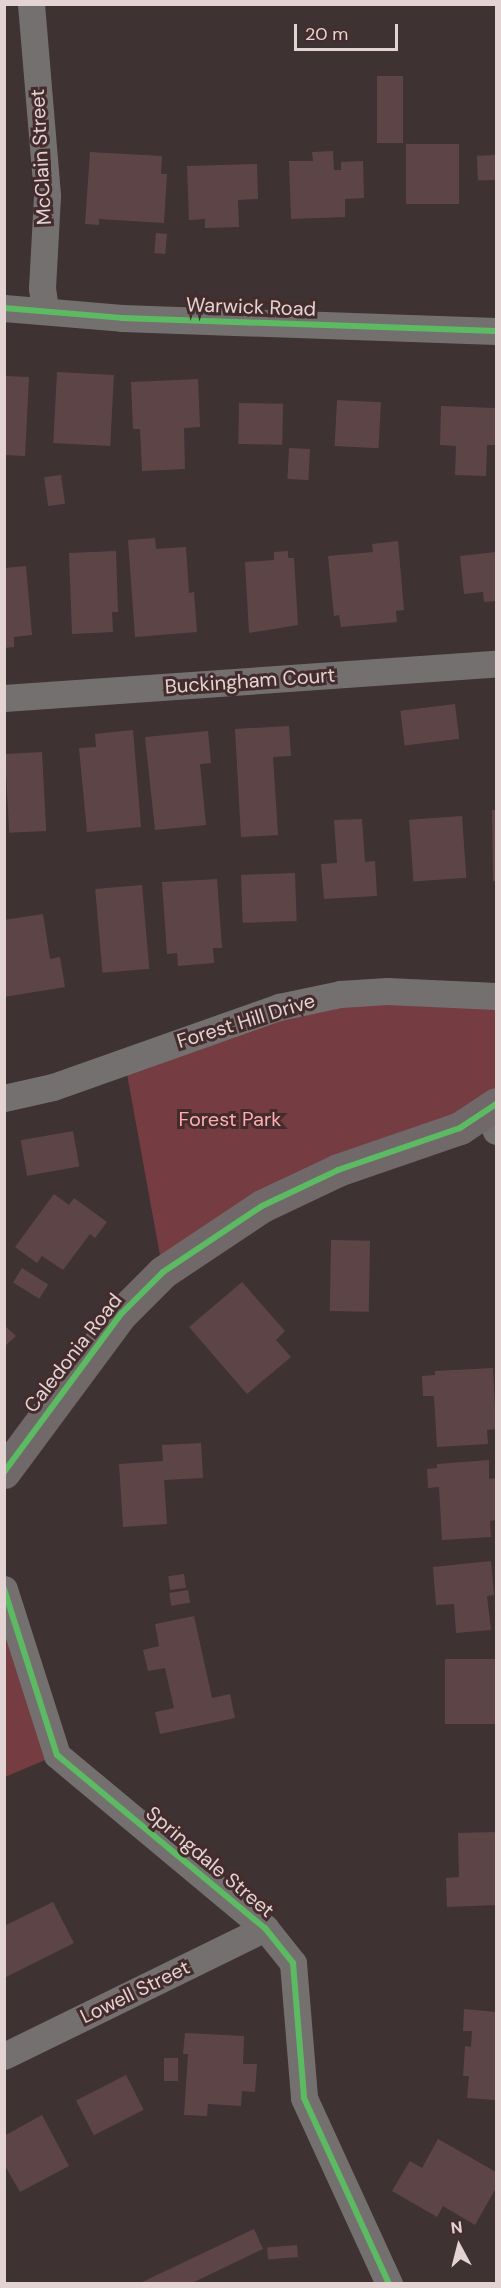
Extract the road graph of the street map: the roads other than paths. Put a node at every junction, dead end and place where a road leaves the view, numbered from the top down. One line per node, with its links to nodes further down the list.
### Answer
1 (31, 4): 3 (street, McClain Street)
2 (4, 308): 3 (street, Warwick Road)
3 (45, 310): 4 (street, Warwick Road)
4 (496, 331)
5 (496, 664): 6 (street, Buckingham Court)
6 (4, 698)
7 (496, 996): 8 (street, Forest Hill Drive)
8 (4, 1098)
9 (494, 1115): 10 (street, Caledonia Road)
10 (4, 1472)
11 (4, 1589): 12 (street, Springdale Street)
12 (265, 1928): 13 (street, Lowell Street); 14 (street, Springdale Street)
13 (4, 2056)
14 (389, 2283)

